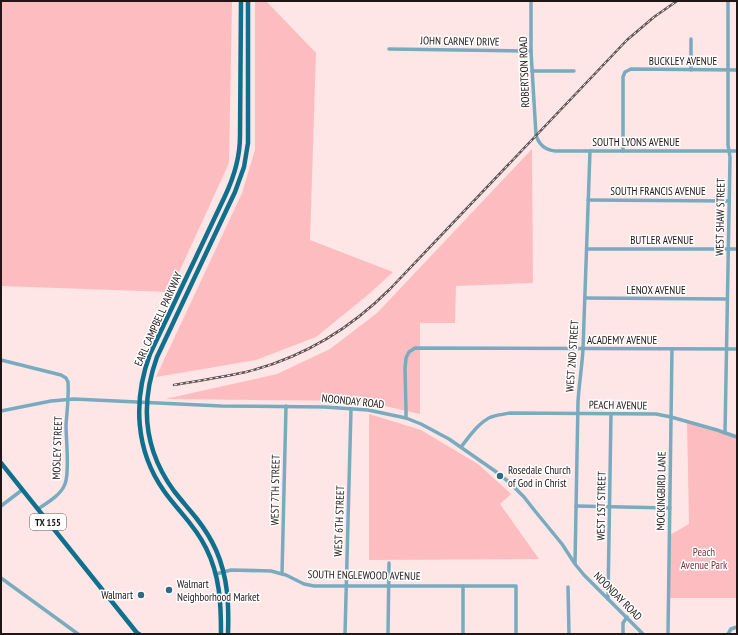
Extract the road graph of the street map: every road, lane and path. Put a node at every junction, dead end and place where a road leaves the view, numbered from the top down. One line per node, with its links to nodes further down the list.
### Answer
1 (241, 1): 13 (main road, EARL CAMPBELL PARKWAY)
2 (248, 1): 15 (main road, EARL CAMPBELL PARKWAY)
3 (531, 1): 7 (street, ROBERTSON ROAD)
4 (728, 1): 9 (street, WEST SHAW STREET)
5 (691, 39): 8 (street)
6 (389, 49): 7 (street, JOHN CARNEY DRIVE)
7 (531, 51): 11 (street, ROBERTSON ROAD)
8 (691, 70): 9 (street, BUCKLEY AVENUE); 17 (street, BUCKLEY AVENUE)
9 (729, 70): 10 (street, BUCKLEY AVENUE); 18 (street, WEST SHAW STREET)
10 (737, 70)
11 (532, 71): 12 (street); 14 (street, ROBERTSON ROAD)
12 (574, 71)
13 (240, 142): 15 (main road); 33 (main road, EARL CAMPBELL PARKWAY)
14 (538, 142): 16 (street, SOUTH LYONS AVENUE)
15 (248, 143): 34 (main road, EARL CAMPBELL PARKWAY)
16 (590, 151): 17 (street, SOUTH LYONS AVENUE); 20 (street, WEST 2ND STREET)
17 (623, 151): 18 (street, SOUTH LYONS AVENUE)
18 (729, 151): 19 (street, SOUTH LYONS AVENUE); 21 (street, WEST SHAW STREET)
19 (737, 151)
20 (588, 200): 21 (street, SOUTH FRANCIS AVENUE); 22 (street, WEST 2ND STREET)
21 (729, 201): 23 (street, WEST SHAW STREET)
22 (587, 249): 23 (street, BUTLER AVENUE); 25 (street, WEST 2ND STREET)
23 (728, 249): 24 (street, BUTLER AVENUE); 26 (street, WEST SHAW STREET)
24 (737, 249)
25 (585, 298): 26 (street, LENOX AVENUE); 27 (street, WEST 2ND STREET)
26 (727, 299): 29 (street, WEST SHAW STREET)
27 (583, 349): 28 (street, ACADEMY AVENUE); 38 (street, WEST 2ND STREET); 41 (street, ACADEMY AVENUE)
28 (672, 349): 29 (street, ACADEMY AVENUE); 40 (street, MOCKINGBIRD LANE)
29 (727, 349): 30 (street, ACADEMY AVENUE); 42 (street, WEST SHAW STREET)
30 (737, 349)
31 (1, 360): 32 (street)
32 (68, 400): 33 (street, NOONDAY ROAD); 37 (street, NOONDAY ROAD); 53 (street, MOSLEY STREET)
33 (139, 403): 34 (street, NOONDAY ROAD); 48 (main road, EARL CAMPBELL PARKWAY)
34 (146, 403): 35 (street, NOONDAY ROAD); 47 (main road, EARL CAMPBELL PARKWAY)
35 (286, 406): 36 (street, NOONDAY ROAD); 58 (street, WEST 7TH STREET)
36 (351, 409): 41 (street, NOONDAY ROAD); 61 (street, WEST 6TH STREET)
37 (1, 411)
38 (578, 414): 39 (street, PEACH AVENUE); 44 (street, PEACH AVENUE); 50 (street, WEST 2ND STREET)
39 (611, 414): 40 (street, PEACH AVENUE); 51 (street, WEST 1ST STREET)
40 (671, 417): 42 (street, PEACH AVENUE); 52 (street, MOCKINGBIRD LANE)
41 (406, 418): 44 (street, NOONDAY ROAD)
42 (725, 433): 43 (street, PEACH AVENUE)
43 (737, 437)
44 (461, 447): 55 (street, NOONDAY ROAD)
45 (1, 463): 46 (main road, TX 155)
46 (22, 490): 49 (street); 53 (main road, TX 155)
47 (176, 494): 48 (main road); 56 (main road, EARL CAMPBELL PARKWAY)
48 (171, 499): 57 (main road, EARL CAMPBELL PARKWAY)
49 (1, 506)
50 (576, 506): 51 (street); 55 (street, WEST 2ND STREET)
51 (609, 507): 52 (street); 64 (street, WEST 1ST STREET)
52 (670, 508): 81 (street, MOCKINGBIRD LANE)
53 (38, 509): 70 (main road, TX 155)
54 (389, 563): 60 (street)
55 (575, 564): 64 (street, NOONDAY ROAD)
56 (223, 572): 57 (street, SOUTH ENGLEWOOD AVENUE); 58 (street, SOUTH ENGLEWOOD AVENUE); 66 (main road, EARL CAMPBELL PARKWAY)
57 (216, 574): 65 (main road, EARL CAMPBELL PARKWAY)
58 (282, 574): 61 (street, SOUTH ENGLEWOOD AVENUE)
59 (1, 578): 69 (street)
60 (388, 585): 61 (street, SOUTH ENGLEWOOD AVENUE); 62 (street, SOUTH ENGLEWOOD AVENUE); 75 (street)
61 (346, 586): 74 (street, WEST 6TH STREET)
62 (463, 586): 76 (street); 77 (street, SOUTH ENGLEWOOD AVENUE)
63 (568, 587): 78 (street)
64 (608, 599): 67 (street, NOONDAY ROAD)
65 (221, 611): 66 (main road); 71 (main road, EARL CAMPBELL PARKWAY)
66 (228, 611): 73 (main road, EARL CAMPBELL PARKWAY)
67 (627, 617): 79 (street); 80 (street, NOONDAY ROAD)
68 (737, 627): 82 (street)
69 (78, 634)
70 (137, 634)
71 (221, 634): 72 (main road)
72 (225, 634)
73 (228, 634)
74 (345, 634)
75 (388, 634)
76 (463, 634)
77 (516, 634)
78 (569, 634)
79 (623, 634)
80 (643, 634)
81 (668, 634)
82 (728, 634)

